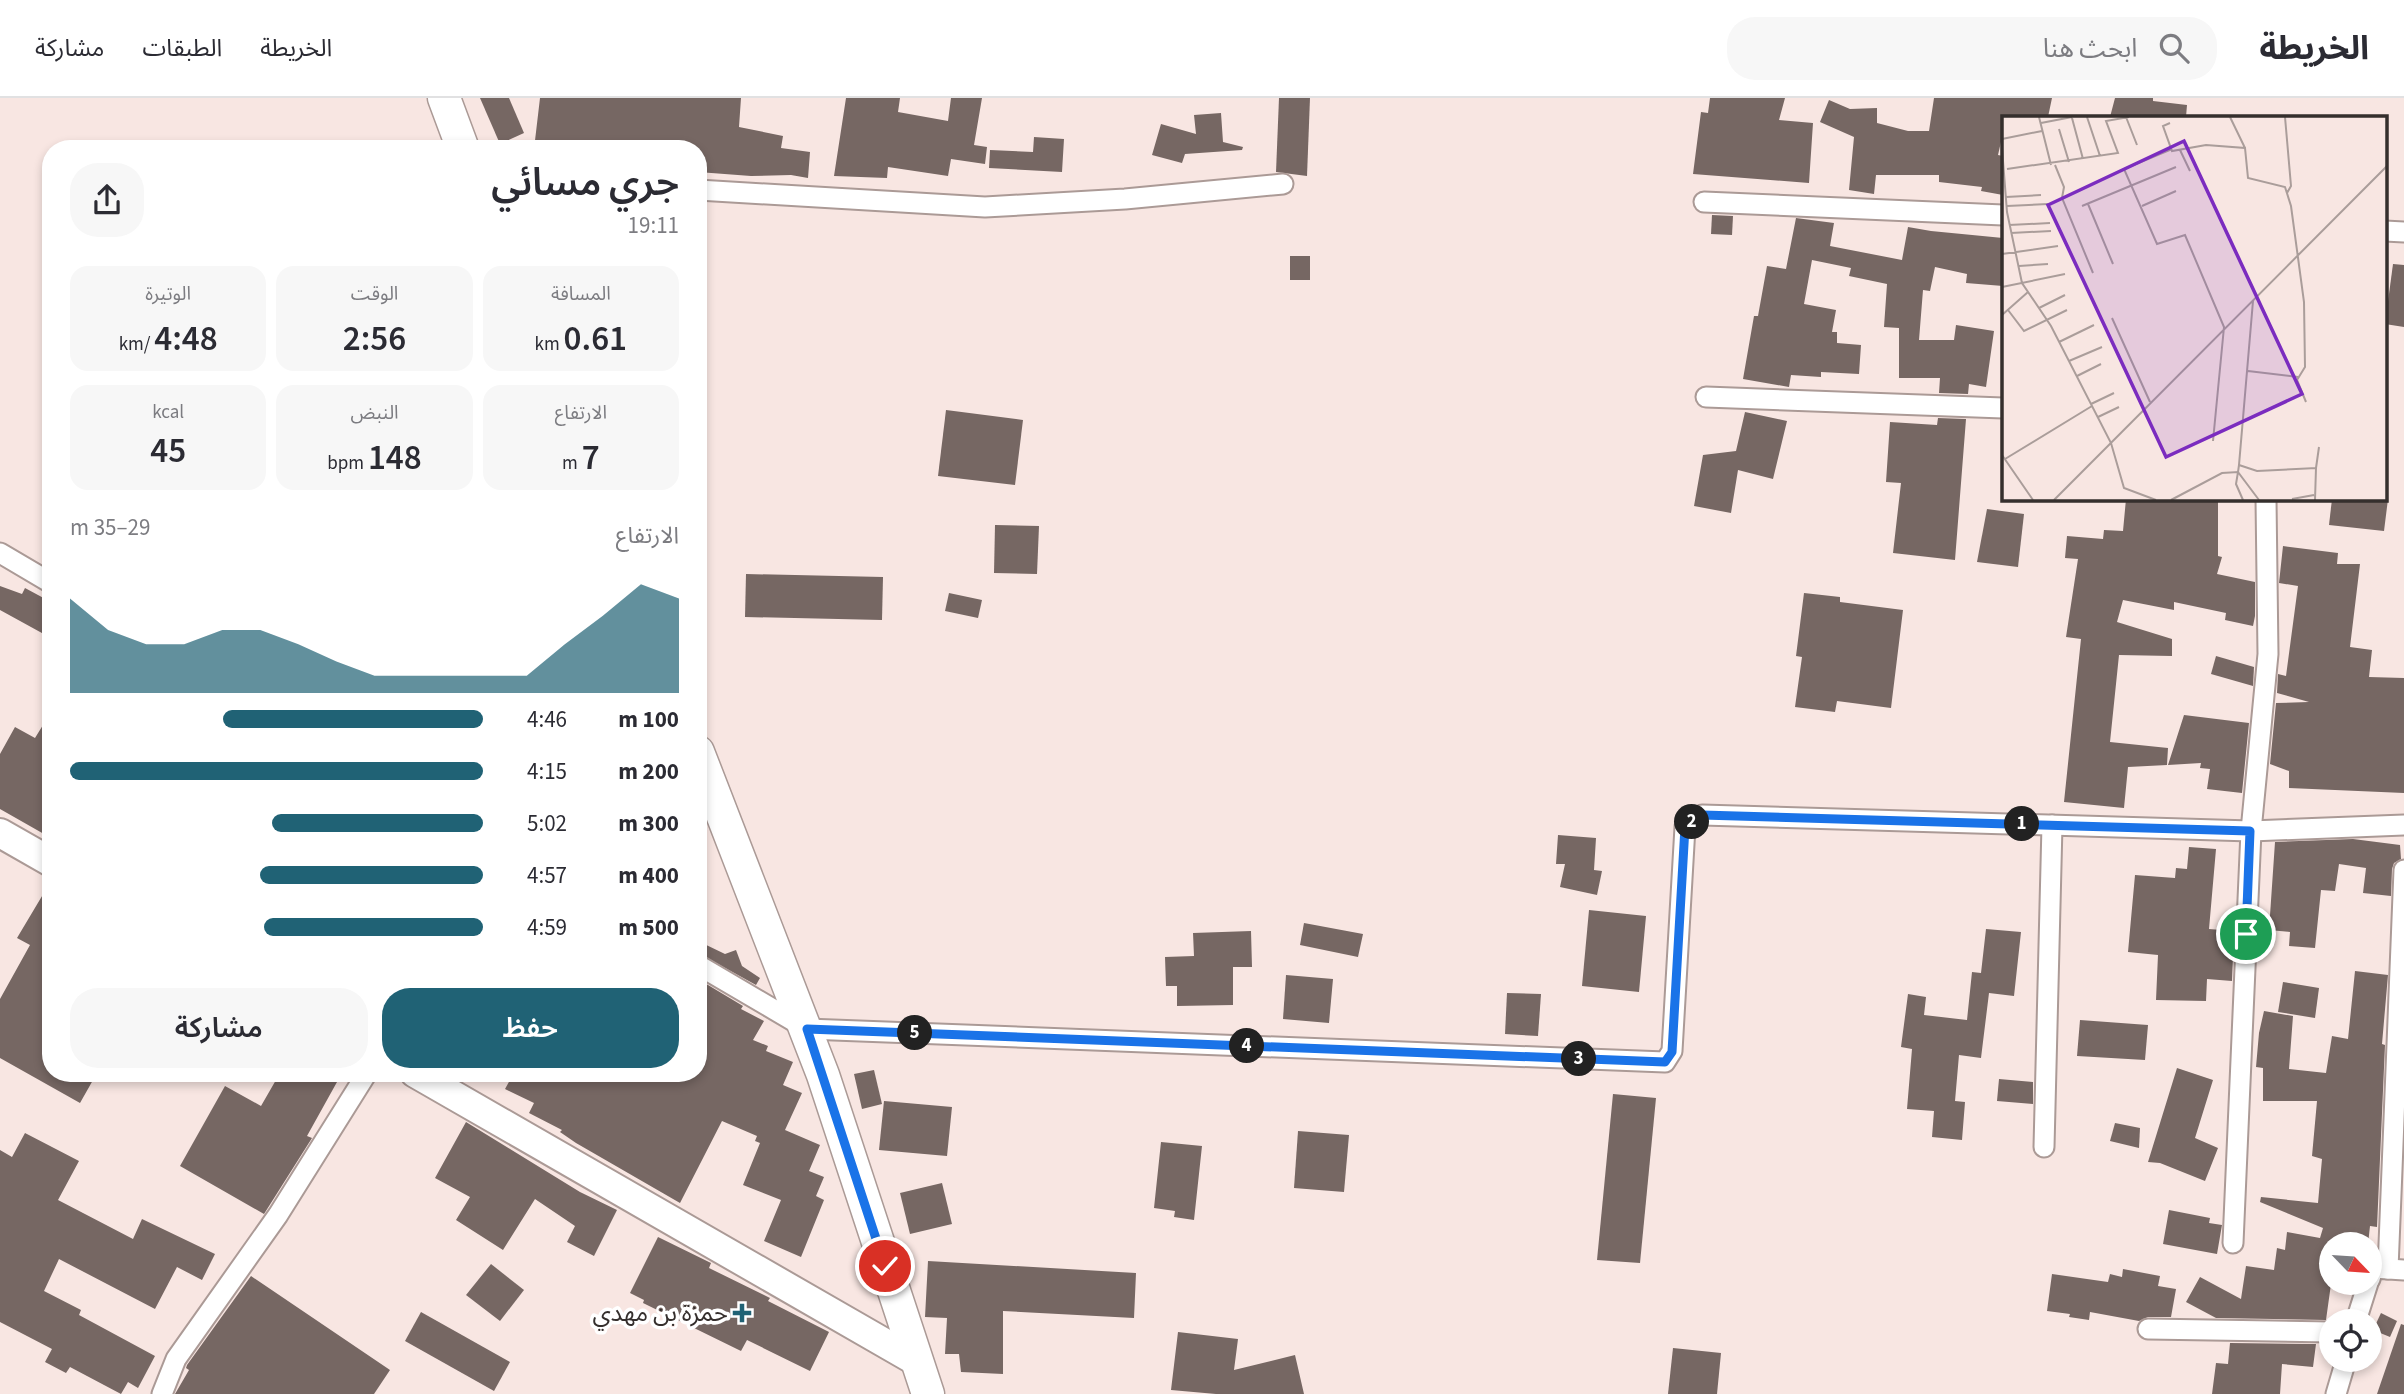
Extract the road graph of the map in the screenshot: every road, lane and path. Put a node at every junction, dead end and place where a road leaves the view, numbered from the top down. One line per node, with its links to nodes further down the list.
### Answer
1 (444, 98): 2 (main road)
2 (460, 140)
3 (1283, 184): 4 (street)
4 (707, 191)
5 (1704, 202): 6 (street)
6 (2002, 215)
7 (2386, 231): 8 (street)
8 (2404, 232)
9 (1706, 397): 10 (street)
10 (2002, 408)
11 (2266, 500): 17 (street)
12 (0, 553): 13 (street)
13 (42, 578)
14 (707, 775): 22 (main road)
15 (2052, 825): 17 (street); 22 (street); 25 (street)
16 (2404, 825): 17 (street)
17 (2250, 831): 26 (street)
18 (0, 833): 19 (street)
19 (42, 857)
20 (2404, 870): 27 (street)
21 (707, 970): 22 (street)
22 (807, 1029): 30 (main road)
23 (361, 1082): 32 (street)
24 (431, 1082): 30 (street)
25 (2044, 1147)
26 (2234, 1242)
27 (2396, 1270)
28 (2148, 1329): 29 (street)
29 (2319, 1332)
30 (916, 1361): 33 (main road)
31 (2342, 1372): 34 (street)
32 (162, 1394)
33 (928, 1394)
34 (2336, 1394)

